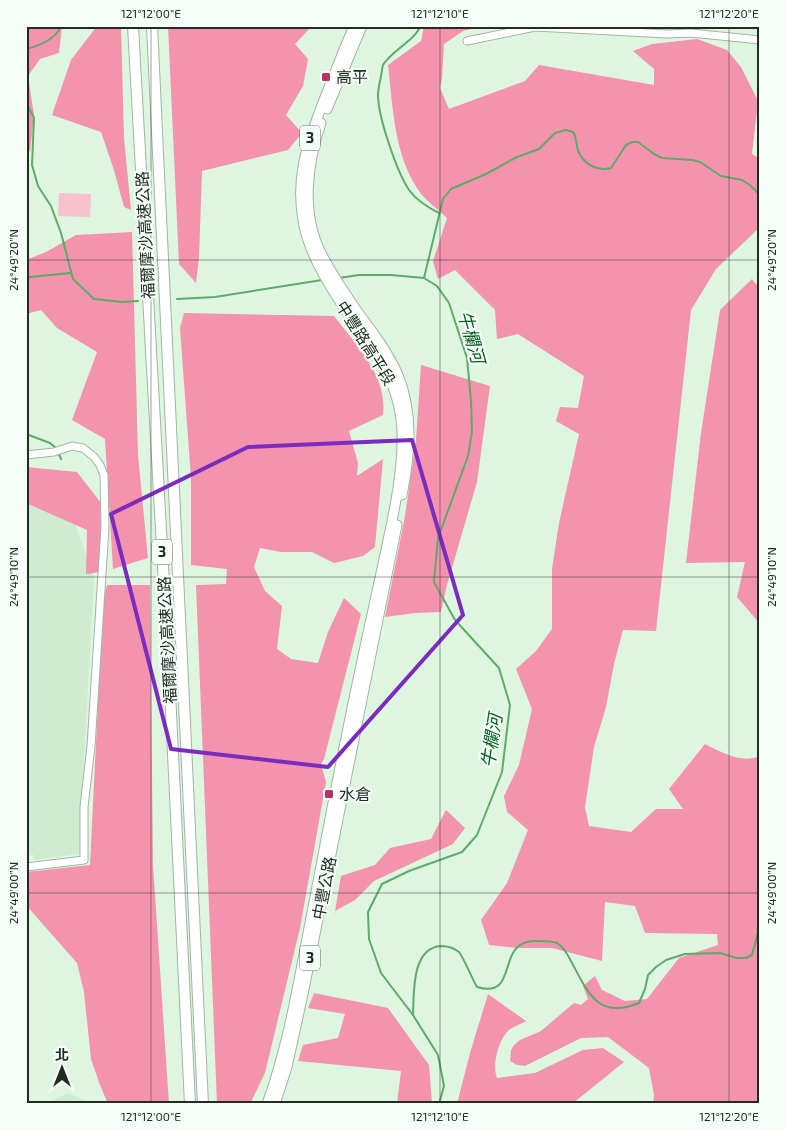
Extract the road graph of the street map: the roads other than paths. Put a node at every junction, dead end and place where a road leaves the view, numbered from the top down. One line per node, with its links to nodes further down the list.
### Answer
1 (133, 26): 11 (highway, 福爾摩沙高速公路 / 3)
2 (152, 26): 12 (highway, 福爾摩沙高速公路 / 3)
3 (354, 26): 7 (main road, 中豐路高平段 / 3)
4 (362, 26): 7 (main road, 中豐路高平段 / 3)
5 (760, 40): 6 (street)
6 (467, 41)
7 (317, 253): 9 (main road, 中豐路高平段 / 3)
8 (26, 455): 10 (street)
9 (351, 731): 13 (main road, 中豐公路 / 3); 14 (main road, 中豐公路 / 3)
10 (26, 867)
11 (190, 1104)
12 (203, 1104)
13 (267, 1104)
14 (275, 1104)

